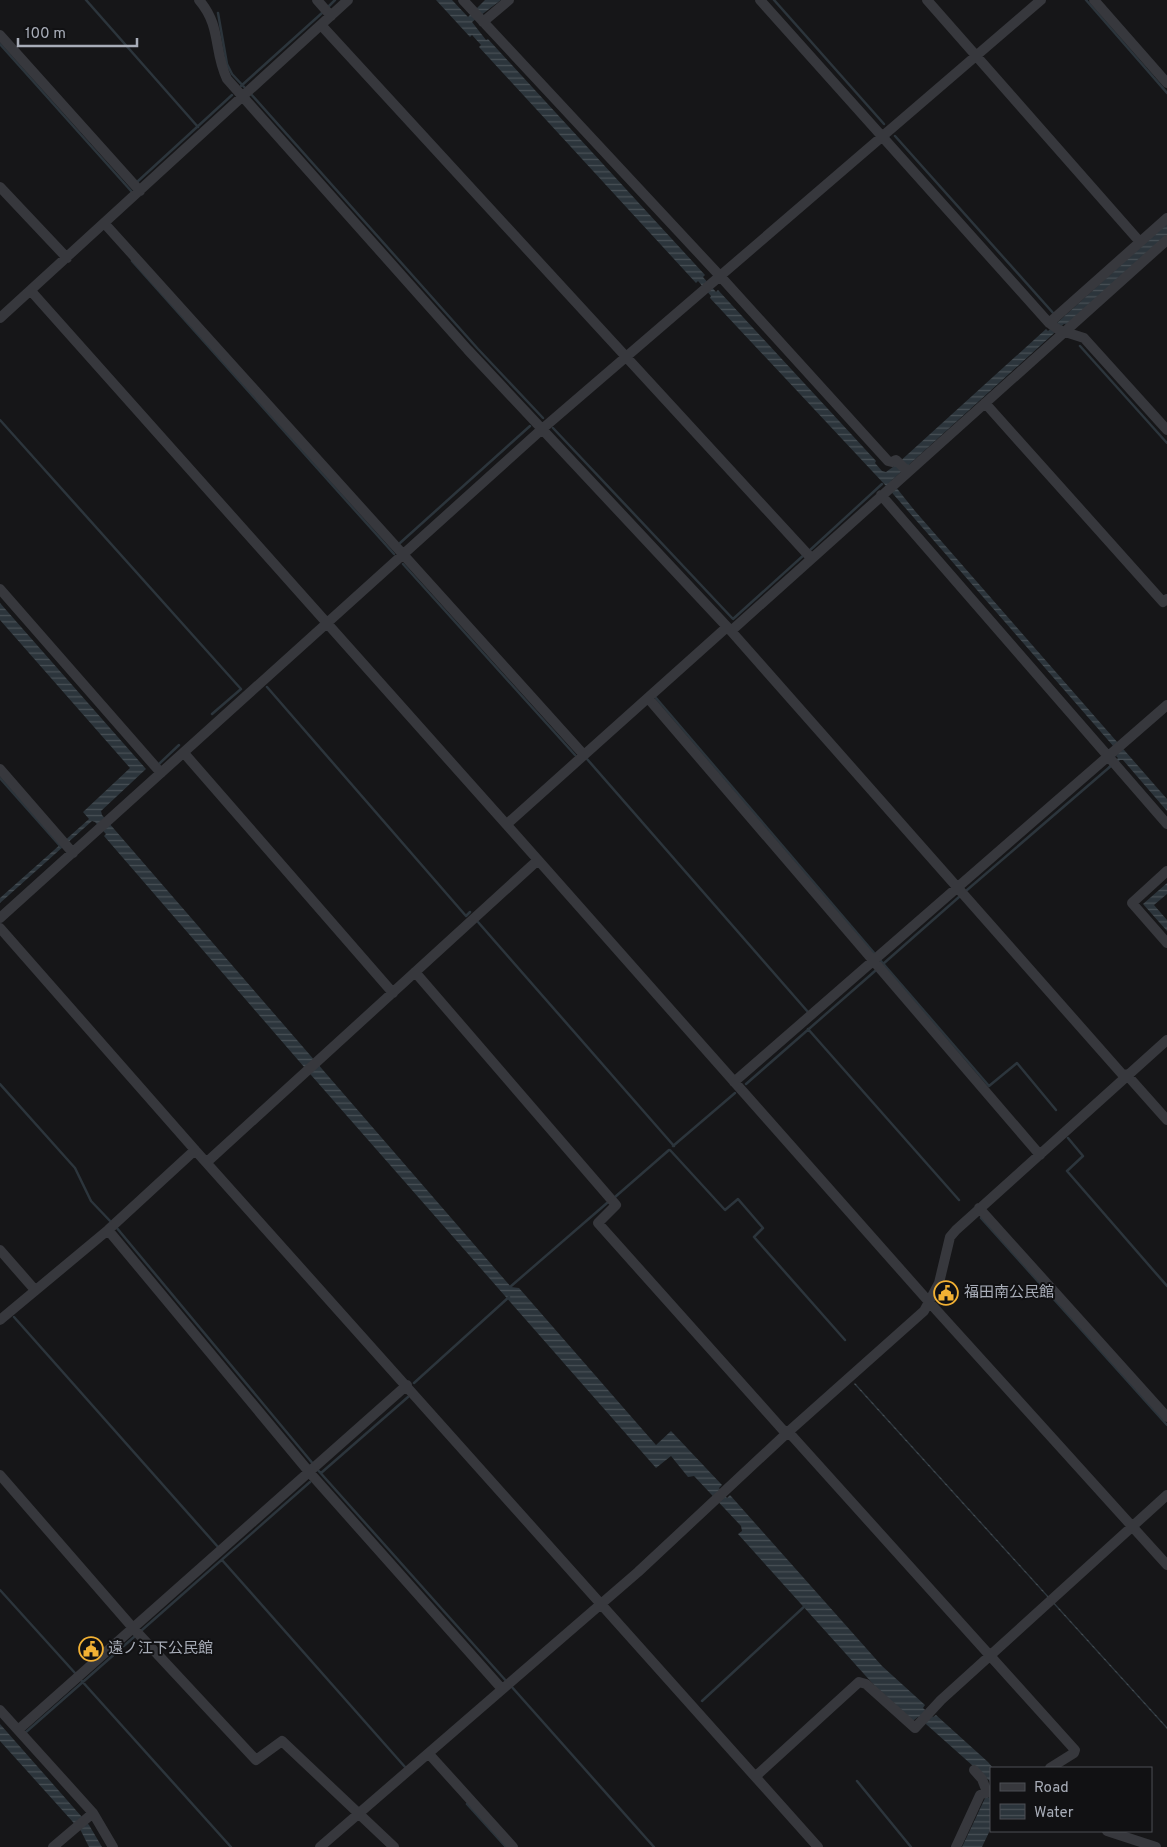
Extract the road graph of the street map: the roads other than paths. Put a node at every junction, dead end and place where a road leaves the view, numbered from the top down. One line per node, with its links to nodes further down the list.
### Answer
1 (199, 0): 16 (street)
2 (317, 0): 11 (street)
3 (348, 0): 11 (street)
4 (479, 0): 10 (street)
5 (510, 0): 10 (street)
6 (760, 0): 17 (street)
7 (927, 0): 14 (street)
8 (1041, 0): 14 (street)
9 (1094, 0): 15 (street)
10 (474, 12): 25 (street)
11 (331, 16): 12 (street)
12 (321, 25): 16 (street); 29 (street)
13 (0, 35): 19 (street)
14 (976, 56): 17 (street); 23 (street)
15 (1167, 83)
16 (246, 93): 19 (street); 31 (street)
17 (882, 136): 25 (street); 28 (street)
18 (0, 187): 24 (street)
19 (140, 191): 21 (street)
20 (1167, 218): 23 (street)
21 (105, 224): 24 (street); 35 (street)
22 (1167, 240): 28 (street)
23 (1140, 242): 28 (street)
24 (67, 258): 26 (street)
25 (716, 279): 29 (street); 33 (street)
26 (31, 291): 27 (street); 39 (street)
27 (0, 318)
28 (1056, 324): 30 (street); 32 (street)
29 (625, 357): 31 (street); 36 (street)
30 (985, 403): 33 (street); 38 (street)
31 (541, 430): 35 (street); 40 (street)
32 (1167, 430)
33 (907, 471): 34 (street)
34 (883, 493): 36 (street); 45 (street)
35 (403, 554): 39 (street); 44 (street)
36 (808, 555): 40 (street)
37 (0, 589): 47 (street)
38 (1167, 599)
39 (327, 623): 43 (street); 48 (street)
40 (729, 629): 41 (street); 53 (street)
41 (648, 698): 44 (street); 57 (street)
42 (1167, 705): 45 (street)
43 (184, 753): 47 (street); 59 (street)
44 (584, 755): 48 (street)
45 (1112, 758): 49 (street); 53 (street)
46 (0, 769): 50 (street)
47 (162, 773): 50 (street)
48 (507, 824): 51 (street)
49 (1167, 824)
50 (68, 846): 54 (street)
51 (538, 860): 58 (street); 62 (street)
52 (1167, 871): 56 (street)
53 (958, 887): 57 (street); 61 (street)
54 (0, 918)
55 (0, 928): 64 (street)
56 (1167, 943)
57 (874, 961): 62 (street); 65 (street)
58 (415, 972): 59 (street); 75 (street)
59 (393, 993): 66 (street)
60 (1167, 1040): 61 (street)
61 (1128, 1075): 63 (street); 65 (street)
62 (734, 1082): 71 (street)
63 (1167, 1120)
64 (195, 1150): 66 (street); 68 (street)
65 (1040, 1155): 67 (street)
66 (207, 1162): 73 (street)
67 (979, 1208): 71 (street); 74 (street)
68 (112, 1227): 70 (street); 76 (street)
69 (0, 1250): 70 (street)
70 (36, 1290): 72 (street)
71 (930, 1303): 75 (street); 79 (street)
72 (0, 1320)
73 (407, 1385): 76 (street); 81 (street)
74 (1167, 1417)
75 (787, 1433): 81 (street); 83 (street)
76 (314, 1469): 82 (street); 84 (street)
77 (0, 1475): 82 (street)
78 (1167, 1495): 79 (street)
79 (1132, 1527): 80 (street); 83 (street)
80 (1167, 1565)
81 (602, 1603): 84 (street); 90 (street)
82 (133, 1628): 86 (street); 92 (street)
83 (990, 1656): 88 (street); 90 (street)
84 (507, 1685): 87 (street)
85 (0, 1710): 86 (street)
86 (18, 1730): 93 (street)
87 (429, 1754): 92 (street); 99 (street)
88 (1052, 1767)
89 (974, 1770): 91 (street)
90 (756, 1776): 100 (street)
91 (989, 1792): 101 (street)
92 (360, 1813): 97 (street); 98 (street)
93 (90, 1816): 95 (street); 96 (street)
94 (1110, 1832): 102 (street)
95 (53, 1847)
96 (113, 1847)
97 (320, 1847)
98 (394, 1847)
99 (513, 1847)
100 (818, 1847)
101 (956, 1847)
102 (1156, 1847)

